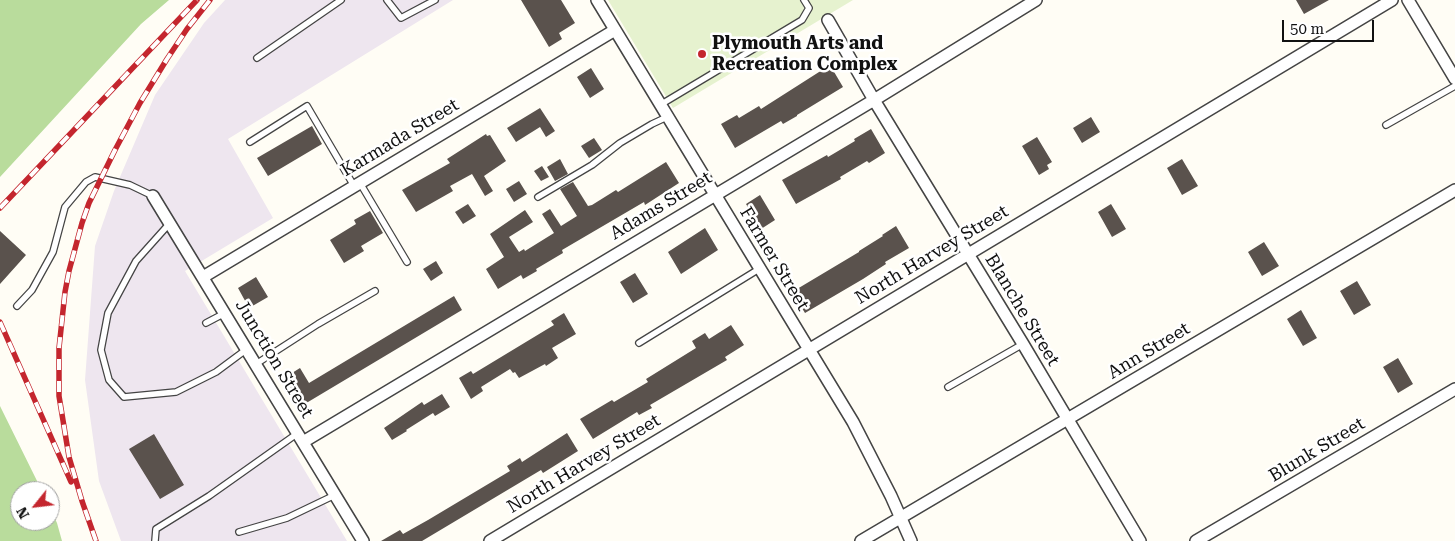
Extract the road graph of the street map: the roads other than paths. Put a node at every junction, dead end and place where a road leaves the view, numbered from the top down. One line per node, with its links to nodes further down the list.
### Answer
1 (342, 0): 11 (lane)
2 (387, 0): 3 (lane)
3 (435, 0)
4 (597, 0): 10 (street, Farmer Street)
5 (804, 0): 15 (lane)
6 (1036, 0): 14 (street, Adams Street)
7 (1392, 0): 25 (street, North Harvey Street)
8 (1408, 0): 12 (street)
9 (828, 20): 14 (street, Blanche Street)
10 (615, 30): 15 (street, Farmer Street); 19 (street, Karmada Street)
11 (257, 58)
12 (1455, 79)
13 (1455, 86): 17 (lane)
14 (874, 100): 21 (street, Adams Street); 25 (street, Blanche Street)
15 (660, 105): 16 (street, Farmer Street)
16 (668, 117): 21 (street, Farmer Street); 23 (lane)
17 (1386, 125)
18 (250, 142): 19 (lane)
19 (357, 185): 26 (lane); 28 (street, Karmada Street)
20 (1455, 190): 40 (street, Ann Street)
21 (714, 195): 27 (street, Farmer Street); 41 (street, Adams Street)
22 (153, 196): 24 (street, Junction Street); 30 (lane)
23 (538, 197)
24 (170, 223): 28 (street, Junction Street); 35 (lane)
25 (968, 254): 34 (street, Blanche Street); 36 (street, North Harvey Street)
26 (407, 262)
27 (759, 269): 33 (lane); 36 (street, Farmer Street)
28 (203, 276): 31 (street, Junction Street)
29 (375, 291): 37 (lane)
30 (17, 306)
31 (225, 312): 32 (lane); 35 (street, Junction Street)
32 (206, 324)
33 (639, 343)
34 (1023, 344): 38 (lane); 40 (street, Blanche Street)
35 (247, 349): 37 (street, Junction Street)
36 (808, 350): 43 (street, Farmer Street); 47 (street, North Harvey Street)
37 (256, 364): 41 (street, Junction Street)
38 (948, 387)
39 (1455, 389): 51 (street, Blunk Street)
40 (1068, 419): 43 (street, Ann Street); 50 (street, Blanche Street)
41 (300, 438): 42 (street, Junction Street); 45 (lane)
42 (335, 495): 44 (lane); 46 (street, Junction Street)
43 (901, 518): 48 (street, Ann Street); 49 (street, Farmer Street)
44 (239, 532)
45 (155, 541)
46 (363, 541)
47 (490, 541)
48 (861, 541)
49 (911, 541)
50 (1140, 541)
51 (1196, 541)

